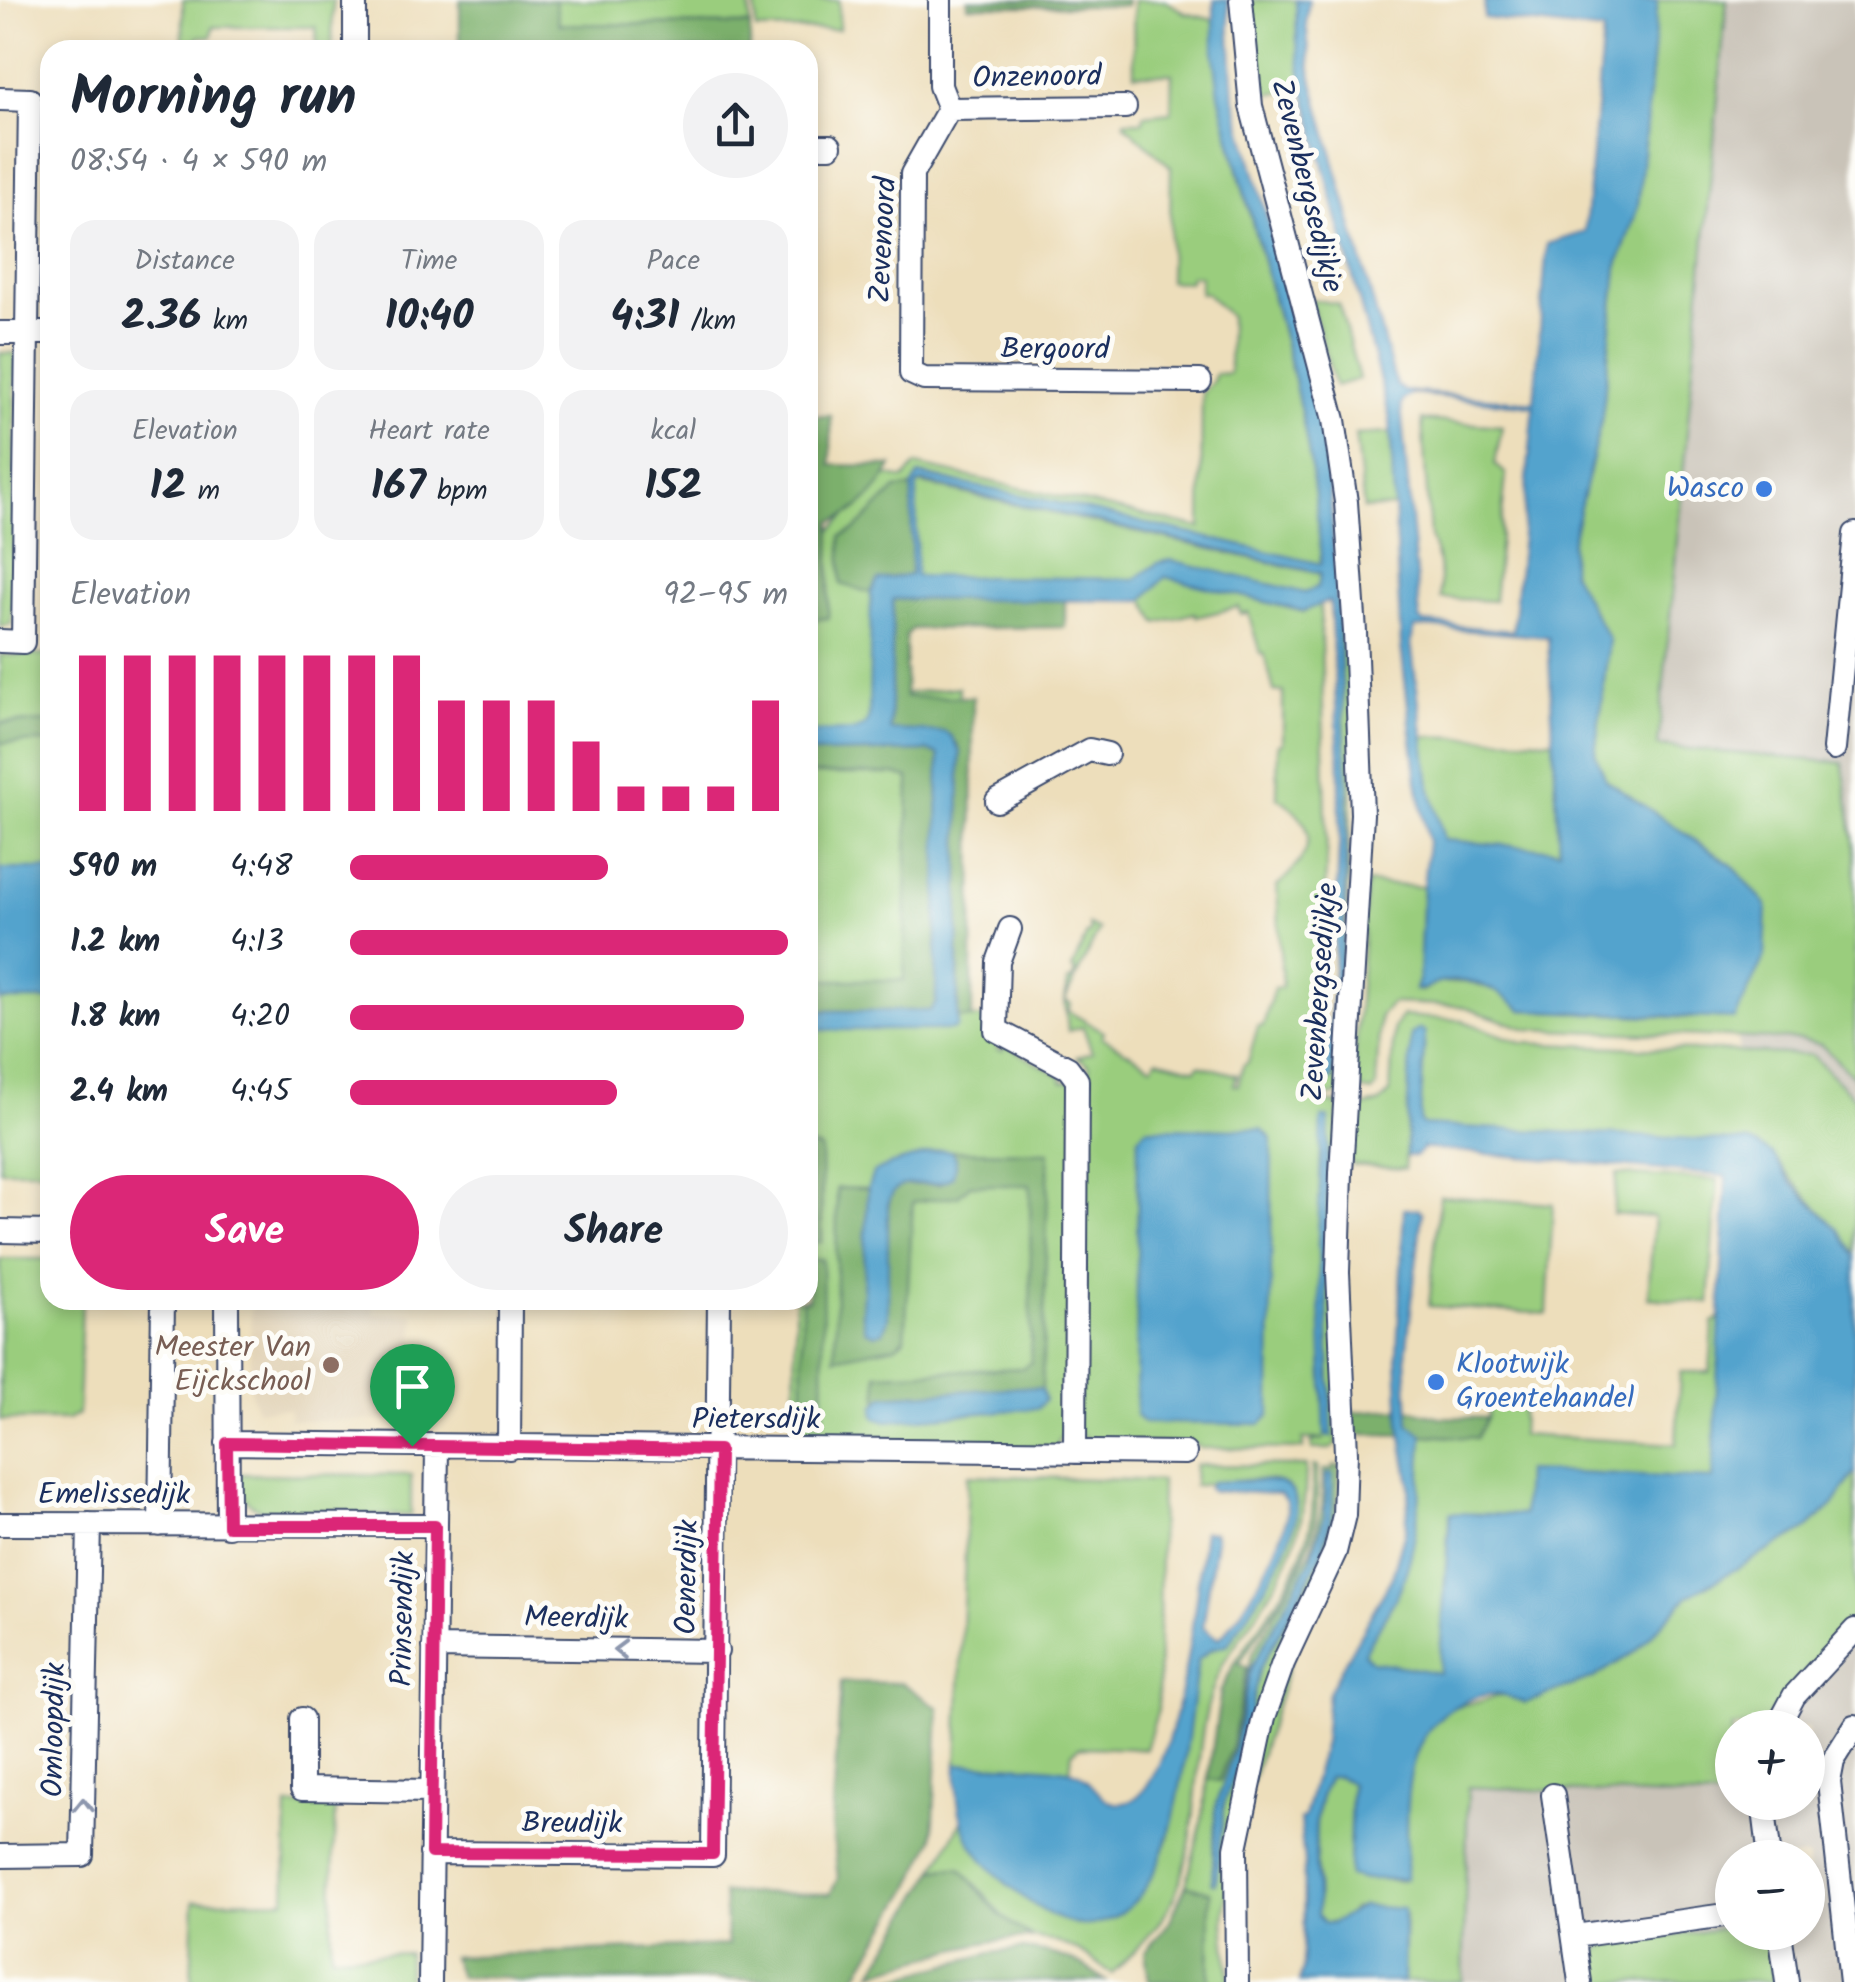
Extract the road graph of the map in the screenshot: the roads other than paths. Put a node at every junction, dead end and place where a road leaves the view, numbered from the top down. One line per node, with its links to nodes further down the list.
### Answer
1 (356, 0): 4 (street)
2 (940, 0): 7 (street)
3 (1241, 0): 50 (street, Zevenbergsedijkje)
4 (355, 40)
5 (0, 99): 9 (street)
6 (1126, 107): 7 (street, Onzenoord)
7 (949, 109): 10 (street, Zevenoord)
8 (0, 332): 9 (street)
9 (38, 333): 13 (street)
10 (911, 373): 11 (street, Bergoord)
11 (1200, 381)
12 (1855, 534): 14 (street)
13 (0, 641)
14 (1834, 750)
15 (1107, 754): 16 (street)
16 (997, 801)
17 (1010, 929): 28 (street)
18 (0, 1231): 19 (street)
19 (40, 1232)
20 (163, 1310): 32 (street)
21 (227, 1310): 24 (street)
22 (510, 1310): 26 (street)
23 (719, 1310): 27 (street, Oenerdijk)
24 (227, 1443): 25 (street, Pietersdijk); 33 (street)
25 (437, 1448): 26 (street, Pietersdijk); 34 (street, Prinsendijk)
26 (509, 1448): 27 (street, Pietersdijk)
27 (719, 1450): 28 (street, Pietersdijk); 37 (street, Oenerdijk)
28 (1074, 1452): 29 (street, Pietersdijk)
29 (1184, 1453)
30 (0, 1524): 31 (street, Emelissedijk)
31 (89, 1524): 32 (street, Emelissedijk); 45 (street, Omloopdijk, one-way to 31)
32 (160, 1525): 33 (street, Emelissedijk)
33 (228, 1526): 34 (street, Emelissedijk)
34 (435, 1526): 36 (street, Prinsendijk)
35 (1855, 1630): 38 (street)
36 (434, 1647): 37 (street, Meerdijk, one-way to 36); 41 (street, Prinsendijk)
37 (717, 1651): 44 (street, Oenerdijk)
38 (1787, 1710)
39 (302, 1719): 41 (street)
40 (1855, 1726): 53 (street)
41 (431, 1791): 43 (street, Prinsendijk)
42 (1553, 1796): 47 (street)
43 (431, 1853): 44 (street, Breudijk); 49 (street, Prinsendijk)
44 (713, 1854)
45 (0, 1856)
46 (1715, 1916): 47 (street)
47 (1575, 1936): 51 (street)
48 (1783, 1950): 52 (street)
49 (430, 1982)
50 (1237, 1982)
51 (1580, 1982)
52 (1787, 1982)
53 (1851, 1982)

